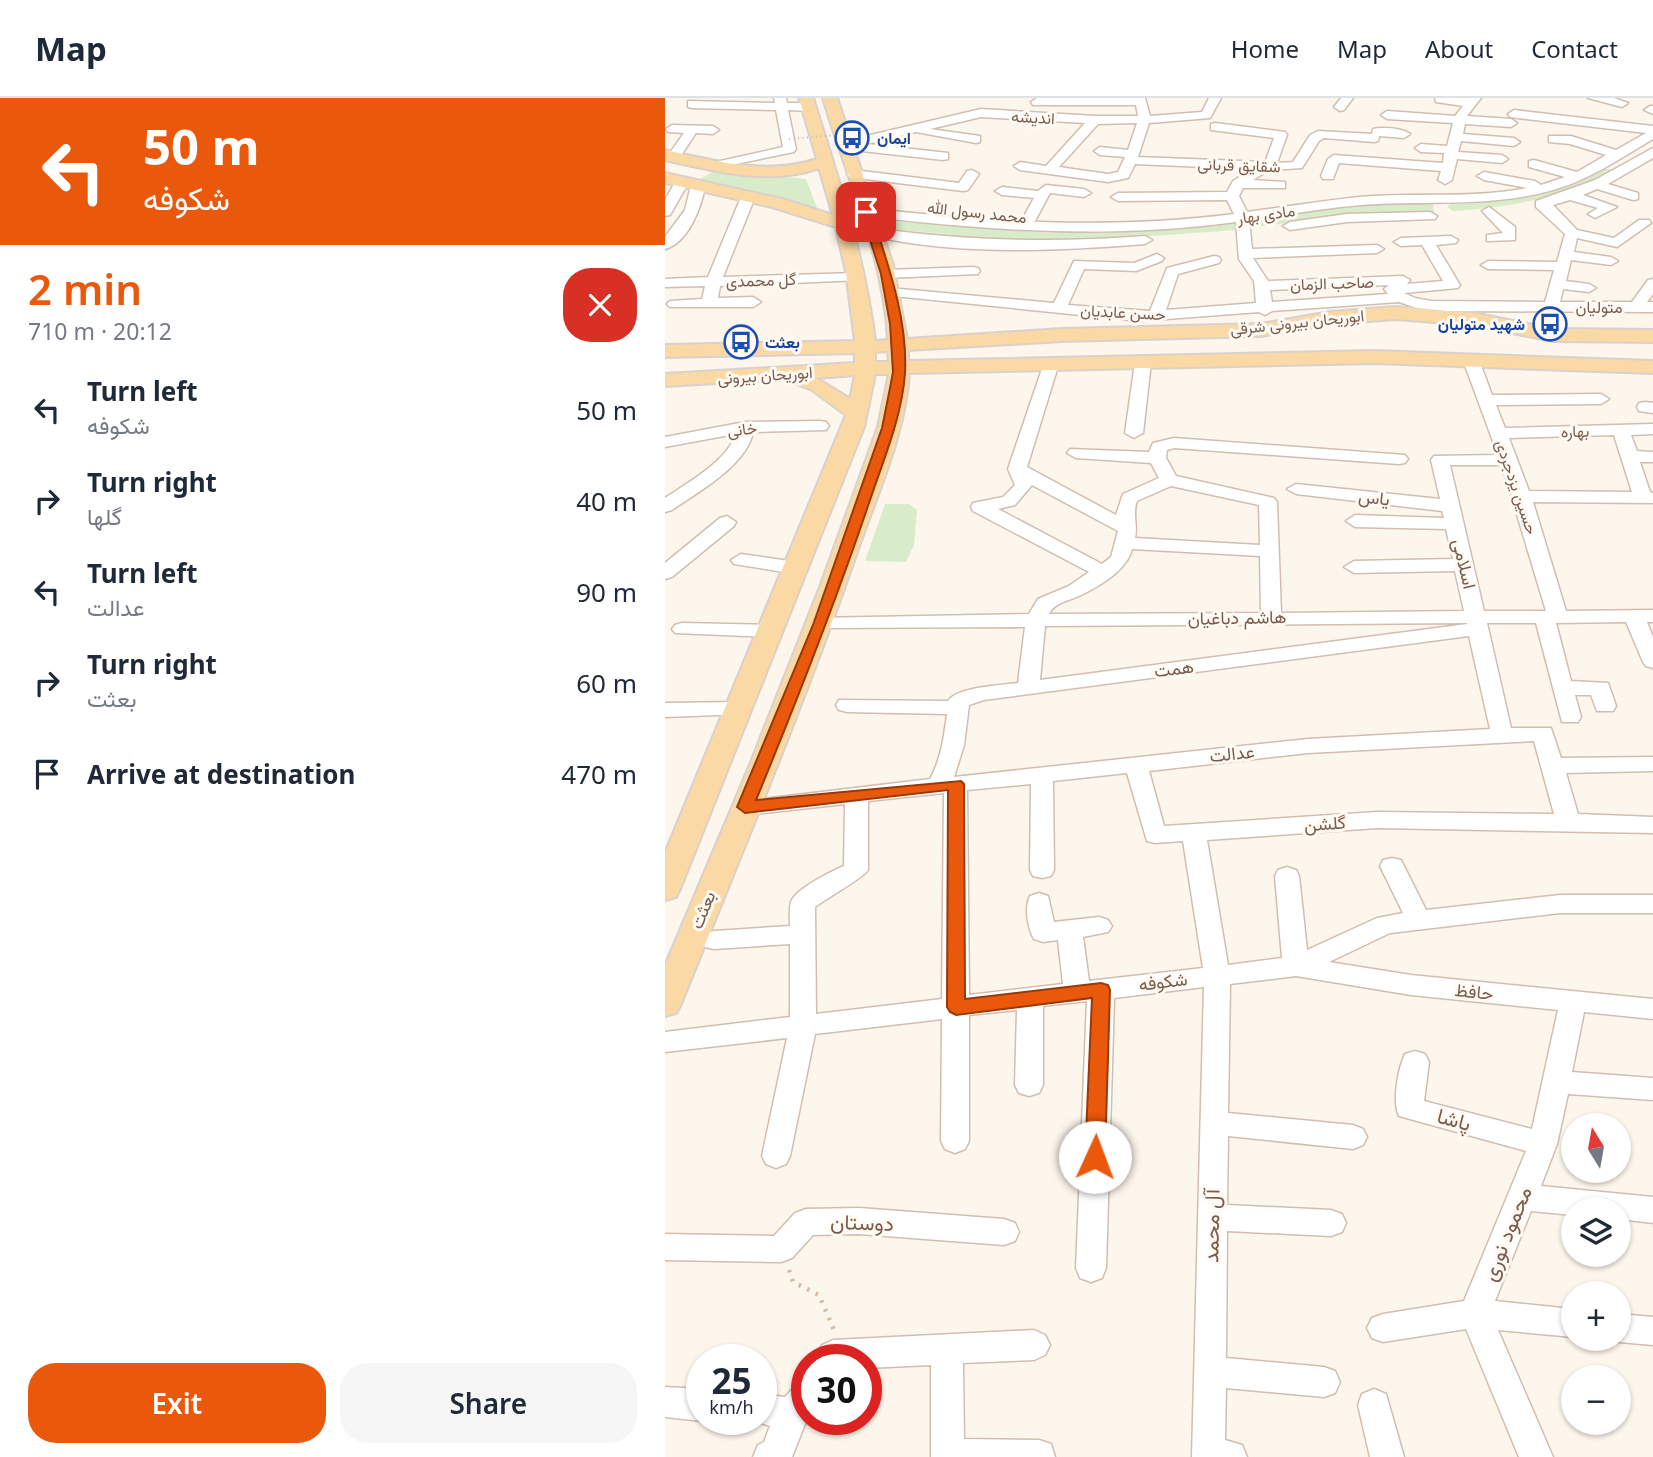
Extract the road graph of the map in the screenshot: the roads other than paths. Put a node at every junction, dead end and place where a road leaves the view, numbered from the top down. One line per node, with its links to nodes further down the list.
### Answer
1 (1215, 98): 14 (street)
2 (1398, 98): 15 (street)
3 (1594, 98): 10 (street)
4 (981, 99): 17 (street)
5 (1140, 99): 8 (street); 19 (street)
6 (1440, 99): 12 (street)
7 (815, 101): 9 (street); 28 (main road, بعثت); 43 (main road)
8 (1023, 101)
9 (780, 102): 11 (street); 47 (street)
10 (1622, 103)
11 (691, 104)
12 (1469, 108): 15 (street); 16 (street); 35 (street)
13 (1555, 108): 16 (street)
14 (1211, 113): 19 (street, اندیشه); 45 (street)
15 (1387, 115): 31 (street)
16 (1510, 115): 25 (street)
17 (963, 116): 20 (street, اندیشه); 24 (street, اندیشه)
18 (1329, 117): 26 (street, شقایق قربانی)
19 (1145, 119): 20 (street, اندیشه); 37 (street)
20 (1095, 120): 50 (street)
21 (672, 130): 22 (street)
22 (692, 130): 23 (street); 39 (street)
23 (713, 130)
24 (915, 130): 28 (street, اندیشه); 29 (street)
25 (1653, 132): 38 (street, مادی بهار)
26 (1322, 134): 31 (street); 45 (street, شقایق قربانی)
27 (1404, 134): 31 (street)
28 (847, 139): 40 (street); 51 (main road, بعثت)
29 (976, 139)
30 (1553, 139): 38 (street)
31 (1372, 140)
32 (1514, 142): 35 (street)
33 (1420, 148): 35 (street)
34 (1100, 151): 37 (street, شقایق قربانی)
35 (1450, 152): 42 (street); 69 (street); 71 (street)
36 (1652, 153): 59 (street)
37 (1132, 154): 41 (street, شقایق قربانی); 50 (street)
38 (1618, 155): 49 (street, مادی بهار)
39 (669, 156): 47 (main road)
40 (943, 156)
41 (1178, 156): 45 (street, شقایق قربانی); 56 (street)
42 (1502, 159)
43 (825, 160): 47 (main road); 78 (main road)
44 (1574, 160): 49 (street)
45 (1268, 164): 61 (street)
46 (1534, 164): 54 (street)
47 (717, 165): 57 (main road)
48 (1020, 166): 50 (street)
49 (1596, 167): 54 (street, مادی بهار)
50 (1049, 170)
51 (854, 174): 52 (street); 73 (main road, بعثت)
52 (972, 174)
53 (1484, 176): 60 (street)
54 (1578, 177): 60 (street, مادی بهار)
55 (665, 178): 57 (main road)
56 (1179, 178)
57 (690, 184): 67 (main road); 72 (street); 87 (street)
58 (1280, 185): 61 (street)
59 (1598, 185): 65 (street); 66 (street)
60 (1549, 187): 69 (street, مادی بهار)
61 (1235, 190): 68 (street); 80 (street)
62 (1002, 191): 64 (street)
63 (1084, 193): 64 (street)
64 (1044, 195): 77 (street)
65 (1572, 196): 70 (street); 75 (street)
66 (1633, 196)
67 (748, 197): 78 (main road); 98 (street)
68 (1118, 197)
69 (1442, 200): 71 (street, مادی بهار)
70 (1543, 203): 82 (street); 83 (street)
71 (1324, 205): 80 (street, مادی بهار)
72 (665, 212)
73 (867, 214): 77 (street, محمد رسول الله); 80 (street, مادی بهار); 80 (street, مادی بهار); 100 (main road, بعثت)
74 (1091, 214): 77 (street, محمد رسول الله)
75 (1595, 214)
76 (1443, 216): 81 (street, مادی بهار)
77 (1030, 218)
78 (841, 223): 96 (main road)
79 (1644, 223): 82 (street)
80 (1246, 226): 89 (street)
81 (1276, 228)
82 (1573, 233): 92 (street)
83 (1492, 238)
84 (1451, 240): 85 (street)
85 (1427, 241): 86 (street); 107 (street)
86 (1401, 242)
87 (665, 245)
88 (1377, 249): 89 (street)
89 (1245, 254): 102 (street)
90 (1157, 258): 113 (street)
91 (1214, 260): 119 (street)
92 (1564, 260): 93 (street); 94 (street); 106 (street)
93 (1611, 261)
94 (1488, 265)
95 (973, 271): 100 (street)
96 (857, 276): 98 (street, گل محمدی); 118 (main road)
97 (1403, 280): 102 (street, صاحب الزمان)
98 (714, 281): 99 (street, گل محمدی); 109 (street)
99 (665, 283)
100 (887, 283): 113 (street, حسن عابدیان); 124 (main road, بعثت)
101 (1653, 283): 111 (street)
102 (1261, 286): 114 (street)
103 (1589, 288): 106 (street)
104 (1220, 292): 116 (street)
105 (1504, 292): 106 (street)
106 (1554, 294): 111 (street, متولیان); 115 (street, متولیان)
107 (1399, 298): 114 (street, حسن عابدیان); 115 (street, متولیان)
108 (753, 302): 109 (street)
109 (709, 303): 110 (street)
110 (675, 304)
111 (1636, 307): 112 (street, متولیان)
112 (1653, 307)
113 (1059, 309): 117 (street, حسن عابدیان)
114 (1265, 310): 116 (street, حسن عابدیان)
115 (1419, 310): 120 (main road, ابوریحان بیرونی شرقی); 121 (main road, ابوریحان بیرونی شرقی)
116 (1221, 312): 119 (street, حسن عابدیان)
117 (1111, 314): 119 (street, حسن عابدیان); 120 (street)
118 (862, 315): 122 (main road); 125 (main road)
119 (1156, 316)
120 (1086, 335): 124 (main road, ابوریحان بیرونی شرقی); 127 (main road)
121 (1653, 336)
122 (804, 349): 123 (main road, ابوریحان بیرونی); 125 (main road, ابوریحان بیرونی)
123 (673, 351): 132 (main road)
124 (897, 356): 125 (main road); 128 (main road, ابوریحان بیرونی شرقی); 170 (main road, بعثت)
125 (865, 358): 131 (main road, ابوریحان بیرونی); 135 (main road)
126 (1471, 360): 129 (main road, ابوریحان بیرونی شرقی); 130 (main road, ابوریحان بیرونی شرقی); 134 (street, حسین یزدجردی)
127 (1100, 362): 128 (main road, ابوریحان بیرونی شرقی); 129 (main road, ابوریحان بیرونی شرقی)
128 (1051, 363): 149 (street)
129 (1143, 363): 140 (street)
130 (1653, 367)
131 (785, 373): 132 (main road, ابوریحان بیرونی); 135 (main road)
132 (669, 380)
133 (1601, 399): 134 (street)
134 (1486, 400): 141 (street, حسین یزدجردی)
135 (857, 413): 163 (main road)
136 (820, 426): 137 (street, خانی)
137 (745, 427): 142 (street, خانی); 154 (street)
138 (1621, 429): 139 (street, بهاره); 141 (street, بهاره); 144 (street)
139 (1653, 429)
140 (1134, 433)
141 (1498, 433): 148 (street, حسین یزدجردی)
142 (665, 442)
143 (1076, 453): 146 (street)
144 (1629, 456): 145 (street); 153 (street)
145 (1653, 457)
146 (1157, 458): 147 (street); 150 (street)
147 (1399, 458)
148 (1508, 460): 152 (street, حسین یزدجردی); 155 (street, اسلامی)
149 (1017, 469): 158 (street); 164 (street)
150 (1169, 480): 158 (street); 159 (street)
151 (1296, 489): 155 (street, یاس)
152 (1522, 496): 153 (street); 166 (street, حسین یزدجردی)
153 (1648, 498)
154 (665, 506)
155 (1453, 515): 157 (street); 161 (street, اسلامی)
156 (727, 522): 165 (street)
157 (1355, 522)
158 (1126, 536): 159 (street); 164 (street)
159 (1269, 551): 168 (street)
160 (741, 560): 163 (street)
161 (1464, 565): 162 (street); 171 (street, اسلامی)
162 (1354, 567)
163 (796, 568): 173 (main road)
164 (1103, 572): 169 (street)
165 (665, 573)
166 (1551, 616): 167 (street, هاشم دباغیان); 171 (street, هاشم دباغیان); 176 (street, حسین یزدجردی)
167 (1644, 616): 174 (street)
168 (1271, 617): 169 (street, هاشم دباغیان); 171 (street, هاشم دباغیان)
169 (1035, 620): 170 (street, هاشم دباغیان); 175 (street)
170 (821, 622): 190 (main road, بعثت)
171 (1477, 622): 175 (street, همت); 183 (street, اسلامی)
172 (682, 629): 173 (street)
173 (770, 631): 180 (main road)
174 (1653, 662)
175 (1028, 688): 179 (street, همت)
176 (1563, 688): 178 (street); 182 (street, حسین یزدجردی)
177 (847, 705): 179 (street)
178 (1605, 706)
179 (958, 708): 188 (street)
180 (738, 709): 181 (street); 197 (main road)
181 (665, 710)
182 (1570, 717)
183 (1502, 735): 185 (street, عدالت); 186 (street, عدالت)
184 (1653, 764): 186 (street)
185 (1136, 765): 187 (street, عدالت); 193 (street, گلشن)
186 (1553, 765): 191 (street, عدالت)
187 (1042, 775): 188 (street, عدالت); 195 (street)
188 (947, 785): 189 (street, عدالت); 211 (street)
189 (857, 795): 190 (street, عدالت); 203 (street)
190 (745, 807): 210 (main road, بعثت)
191 (1568, 822): 192 (street); 193 (street, گلشن)
192 (1653, 825)
193 (1194, 833): 206 (street, آل محمد)
194 (1392, 866): 200 (street)
195 (1042, 870)
196 (1287, 876): 205 (street)
197 (665, 889)
198 (1039, 902): 202 (street)
199 (1653, 904): 200 (street, شکوفه)
200 (1417, 919): 205 (street, شکوفه)
201 (1099, 926): 202 (street)
202 (1069, 928): 207 (street)
203 (802, 934): 204 (street); 213 (street)
204 (714, 940)
205 (1296, 966): 206 (street, شکوفه); 209 (street, حافظ)
206 (1217, 976): 207 (street, شکوفه); 219 (street, آل محمد)
207 (1089, 991): 208 (street, شکوفه); 231 (street)
208 (1030, 999): 211 (street, شکوفه); 217 (street)
209 (1573, 1002): 212 (street, حافظ); 216 (street, محمود نوری)
210 (665, 1004)
211 (956, 1007): 213 (street, شکوفه); 221 (street)
212 (1653, 1009)
213 (803, 1026): 214 (street, شکوفه); 223 (street)
214 (665, 1042)
215 (1415, 1062): 222 (street, پاشا)
216 (1556, 1082): 218 (street); 222 (street, محمود نوری)
217 (1030, 1085)
218 (1653, 1089)
219 (1214, 1123): 220 (street); 226 (street, آل محمد)
220 (1353, 1137)
221 (955, 1141)
222 (1543, 1144): 224 (street, محمود نوری)
223 (775, 1156)
224 (1521, 1197): 225 (street); 232 (street, محمود نوری)
225 (1653, 1210)
226 (1213, 1217): 227 (street); 240 (street, آل محمد)
227 (1331, 1223)
228 (1004, 1232): 230 (street, دوستان)
229 (665, 1247): 230 (street)
230 (782, 1249)
231 (1091, 1268)
232 (1475, 1314): 233 (street); 234 (street); 250 (street)
233 (1561, 1322)
234 (1383, 1328)
235 (1631, 1329): 236 (street)
236 (1653, 1331)
237 (1034, 1345): 238 (street)
238 (947, 1349): 239 (street); 247 (street)
239 (882, 1354)
240 (1210, 1372): 241 (street); 248 (street, آل محمد)
241 (1324, 1382)
242 (665, 1402): 243 (street)
243 (686, 1404)
244 (1374, 1405): 249 (street)
245 (786, 1407): 246 (street)
246 (770, 1457)
247 (1039, 1457)
248 (1230, 1457)
249 (1387, 1457)
250 (1536, 1457): 251 (street)
251 (1543, 1457)

